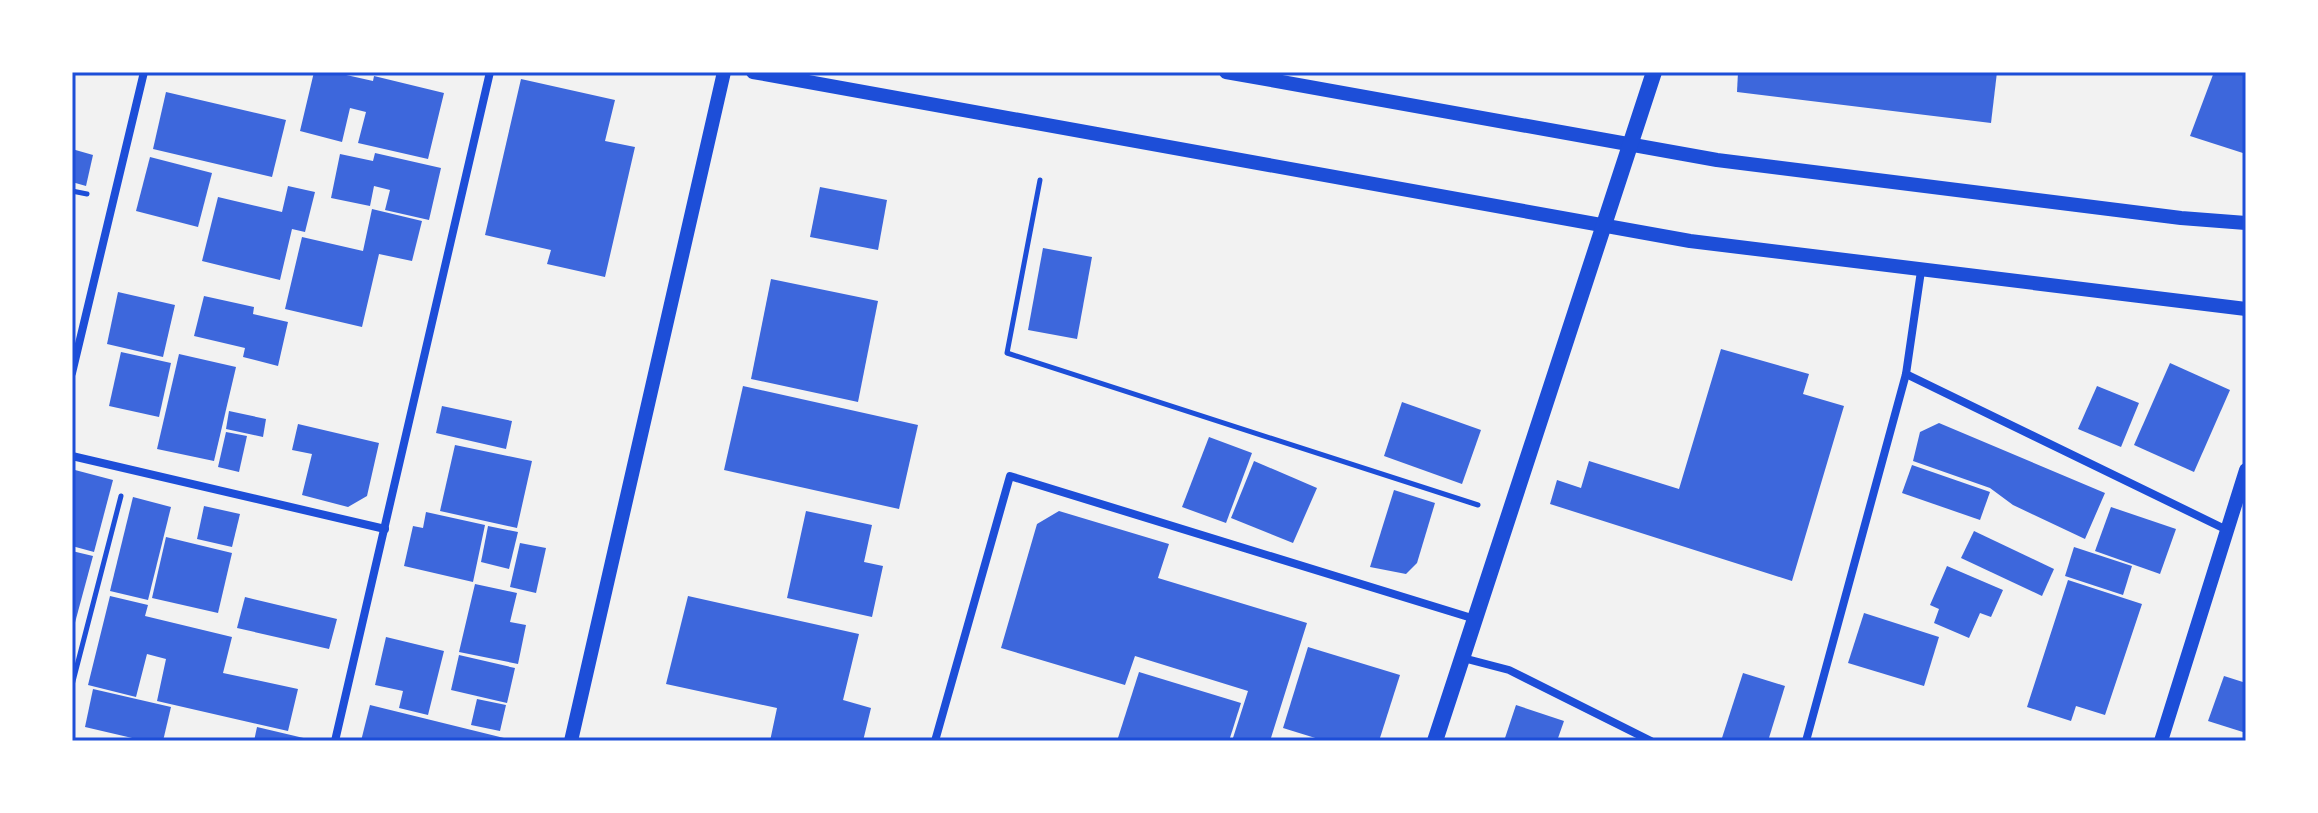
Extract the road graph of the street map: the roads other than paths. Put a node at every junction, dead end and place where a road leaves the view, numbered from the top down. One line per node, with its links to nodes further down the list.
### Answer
1 (144, 72): 12 (street)
2 (490, 72): 16 (street)
3 (724, 72): 21 (street)
4 (753, 72): 9 (street)
5 (1226, 72): 7 (street)
6 (1654, 72): 7 (main road)
7 (1630, 144): 8 (street); 9 (main road)
8 (2246, 223)
9 (1603, 225): 10 (street); 18 (main road)
10 (1921, 271): 11 (street); 13 (street)
11 (2246, 309)
12 (72, 373)
13 (1906, 374): 17 (street); 25 (street)
14 (72, 456): 16 (street)
15 (2246, 470): 17 (street)
16 (385, 529): 20 (street)
17 (2227, 530): 26 (street)
18 (1475, 619): 19 (main road); 22 (street)
19 (1463, 658): 23 (main road); 24 (street)
20 (335, 741)
21 (571, 741)
22 (935, 741)
23 (1435, 741)
24 (1651, 741)
25 (1806, 741)
26 (2161, 741)

